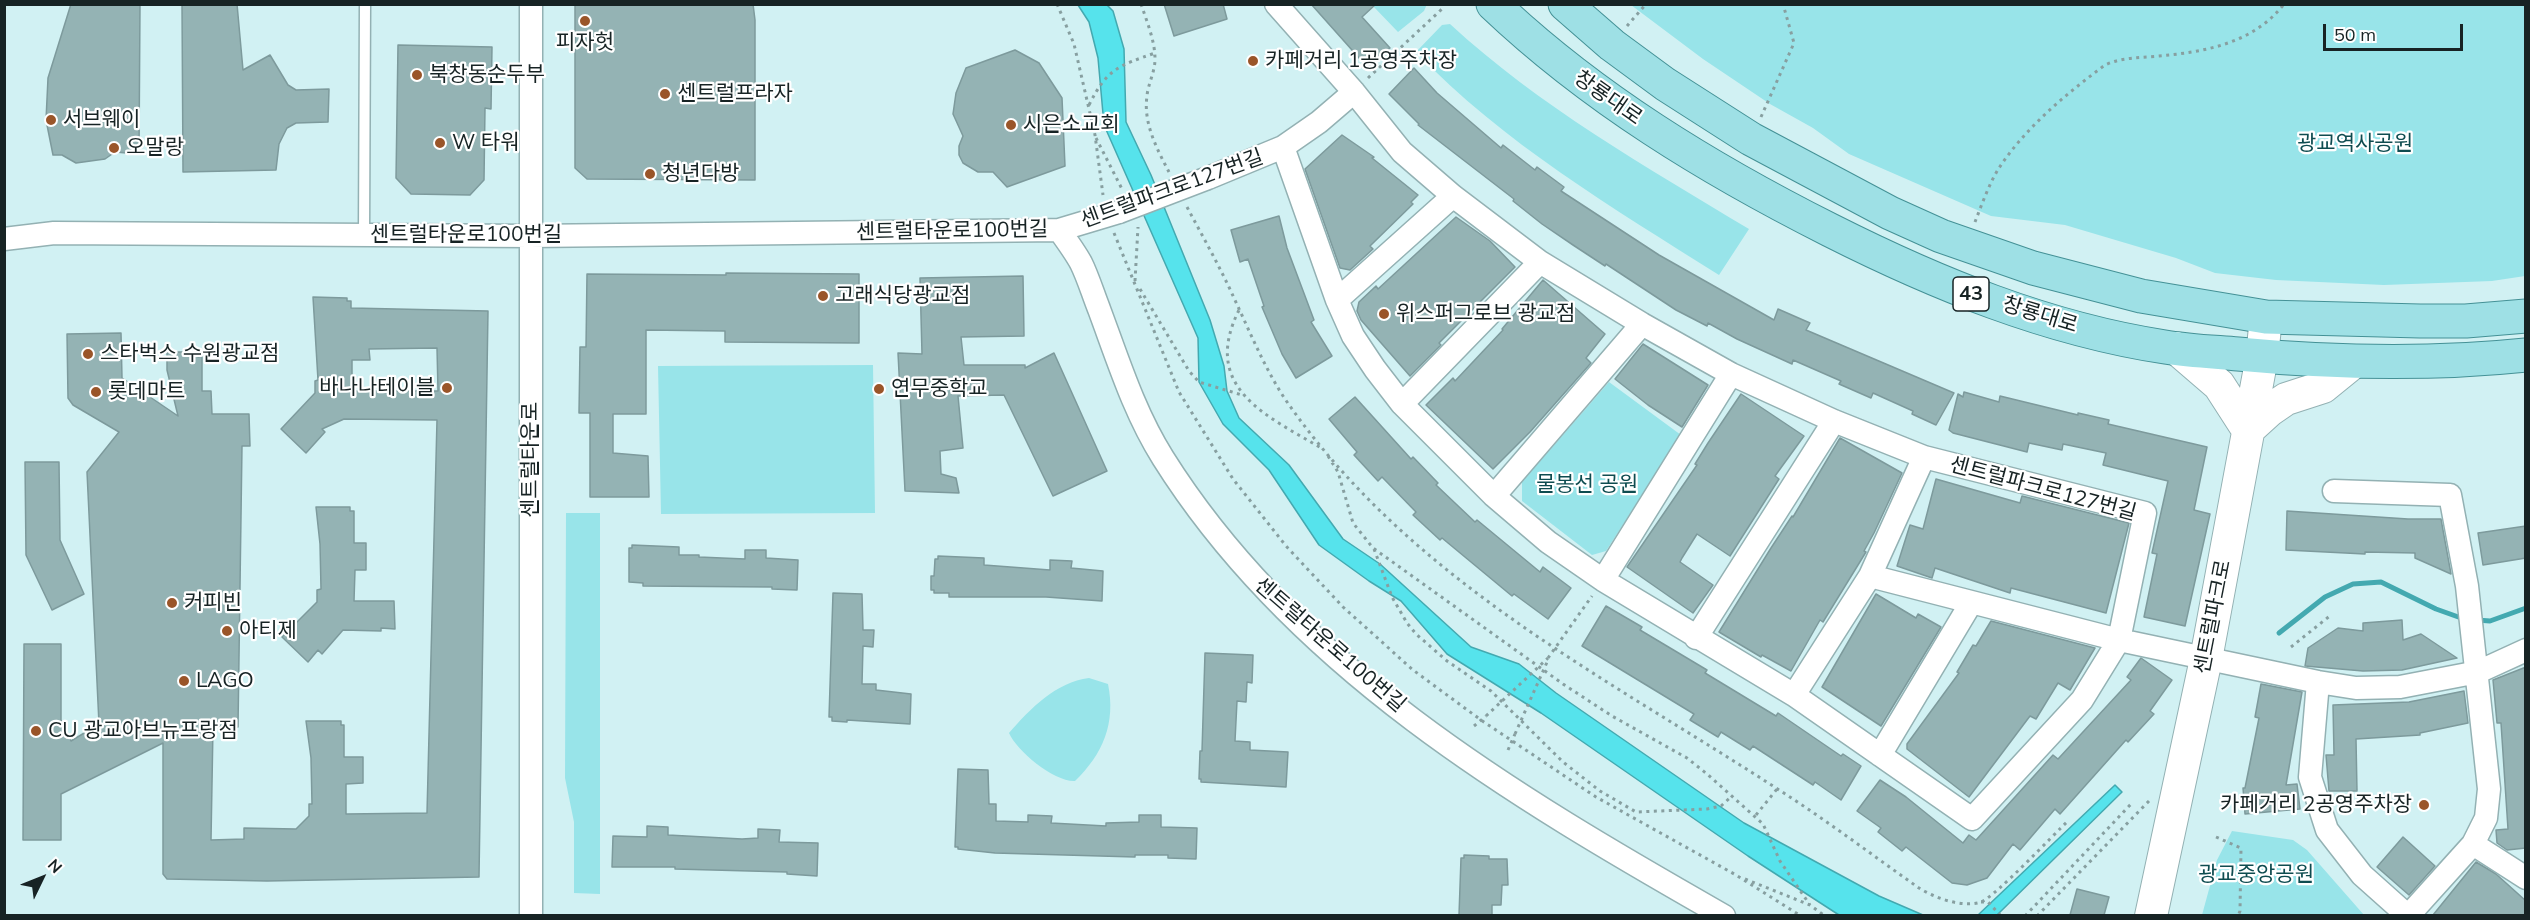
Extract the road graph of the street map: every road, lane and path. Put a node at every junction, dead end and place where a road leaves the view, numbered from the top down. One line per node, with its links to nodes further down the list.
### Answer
1 (365, 4): 20 (lane)
2 (531, 4): 21 (street, 센트럴타운로)
3 (1057, 4): 12 (path)
4 (1276, 4): 11 (street, 센트럴파크로127번길)
5 (1493, 4): 31 (main road, 창룡대로 / 43)
6 (1565, 4): 13 (main road, 창룡대로 / 43)
7 (1783, 4): 13 (path)
8 (2284, 4): 23 (path)
9 (1442, 9): 11 (path)
10 (1155, 52): 12 (path)
11 (1354, 92): 14 (street, 센트럴파크로127번길); 15 (street, 센트럴파크로127번길)
12 (1088, 106): 16 (path)
13 (1751, 139): 23 (main road, 창룡대로 / 43)
14 (1283, 147): 16 (street, 센트럴파크로127번길, bridge); 26 (street, 센트럴파크로127번길)
15 (1453, 196): 24 (street, 센트럴파크로127번길); 26 (street)
16 (1113, 214): 18 (street, 센트럴파크로127번길); 25 (path)
17 (4, 222): 19 (street)
18 (1059, 230): 21 (street, 센트럴타운로100번길); 78 (street, 센트럴타운로100번길)
19 (54, 232): 20 (street, 센트럴타운로100번길); 22 (street, 센트럴타운로100번길)
20 (364, 235): 21 (street, 센트럴타운로100번길)
21 (530, 236): 77 (street, 센트럴타운로)
22 (4, 238)
23 (1966, 245): 29 (main road, 창룡대로 / 43)
24 (1540, 262): 30 (street, 센트럴파크로127번길); 37 (street)
25 (1135, 281): 36 (path); 57 (path)
26 (1337, 300): 37 (street, 센트럴파크로127번길)
27 (1239, 310): 36 (path)
28 (2526, 316): 29 (main road, 창룡대로 / 43)
29 (2266, 317): 33 (street, 센트럴파크로)
30 (1642, 324): 35 (street, 센트럴파크로127번길); 42 (street)
31 (2176, 348): 33 (main road, 창룡대로 / 43); 39 (street)
32 (2526, 355): 34 (main road, 창룡대로 / 43)
33 (2262, 357): 34 (main road, 창룡대로 / 43); 39 (street, 센트럴파크로)
34 (2355, 361): 39 (street)
35 (1731, 374): 38 (street, 센트럴파크로127번길); 45 (street)
36 (1243, 395): 43 (path)
37 (1402, 404): 42 (street, 센트럴파크로127번길)
38 (1834, 421): 40 (street, 센트럴파크로127번길); 48 (street)
39 (2248, 430): 53 (street, 센트럴파크로)
40 (1924, 457): 44 (street, 센트럴파크로127번길); 49 (street, 센트럴파크로127번길)
41 (2334, 491): 54 (street)
42 (1494, 496): 45 (street, 센트럴파크로127번길)
43 (1373, 548): 64 (path); 65 (path)
44 (1870, 576): 46 (street); 56 (street, 센트럴파크로127번길)
45 (1603, 580): 48 (street, 센트럴파크로127번길); 52 (path)
46 (1971, 603): 49 (street); 61 (street)
47 (2331, 615): 50 (path)
48 (1696, 638): 56 (street, 센트럴파크로127번길)
49 (2120, 640): 53 (street); 61 (street, 센트럴파크로127번길)
50 (2291, 647)
51 (2526, 650): 54 (street)
52 (1548, 658): 57 (path, bridge); 59 (path, bridge)
53 (2206, 659): 55 (street); 62 (street, 센트럴파크로)
54 (2478, 672): 55 (street); 70 (street)
55 (2318, 682): 86 (street)
56 (1794, 695): 61 (street, 센트럴파크로127번길)
57 (1481, 720): 58 (path); 59 (path)
58 (1474, 726)
59 (1512, 741): 60 (path); 66 (path)
60 (1508, 750)
61 (1880, 755)
62 (2180, 771): 73 (path); 84 (street, 센트럴파크로)
63 (1778, 789): 68 (path)
64 (1600, 791): 65 (path); 66 (path)
65 (1732, 796): 68 (path)
66 (1596, 797): 72 (path)
67 (2132, 803): 71 (path)
68 (1756, 816): 76 (path)
69 (2216, 837): 85 (path)
70 (2474, 844): 74 (street); 86 (street)
71 (2068, 871): 73 (path); 82 (path)
72 (1736, 875): 76 (path); 79 (path)
73 (2073, 877): 83 (path)
74 (2526, 878)
75 (1982, 902): 81 (path)
76 (1810, 905): 80 (path)
77 (531, 915)
78 (1724, 915)
79 (1801, 915)
80 (1825, 915)
81 (2001, 915)
82 (2025, 915)
83 (2037, 915)
84 (2151, 915)
85 (2238, 915)
86 (2408, 915)

